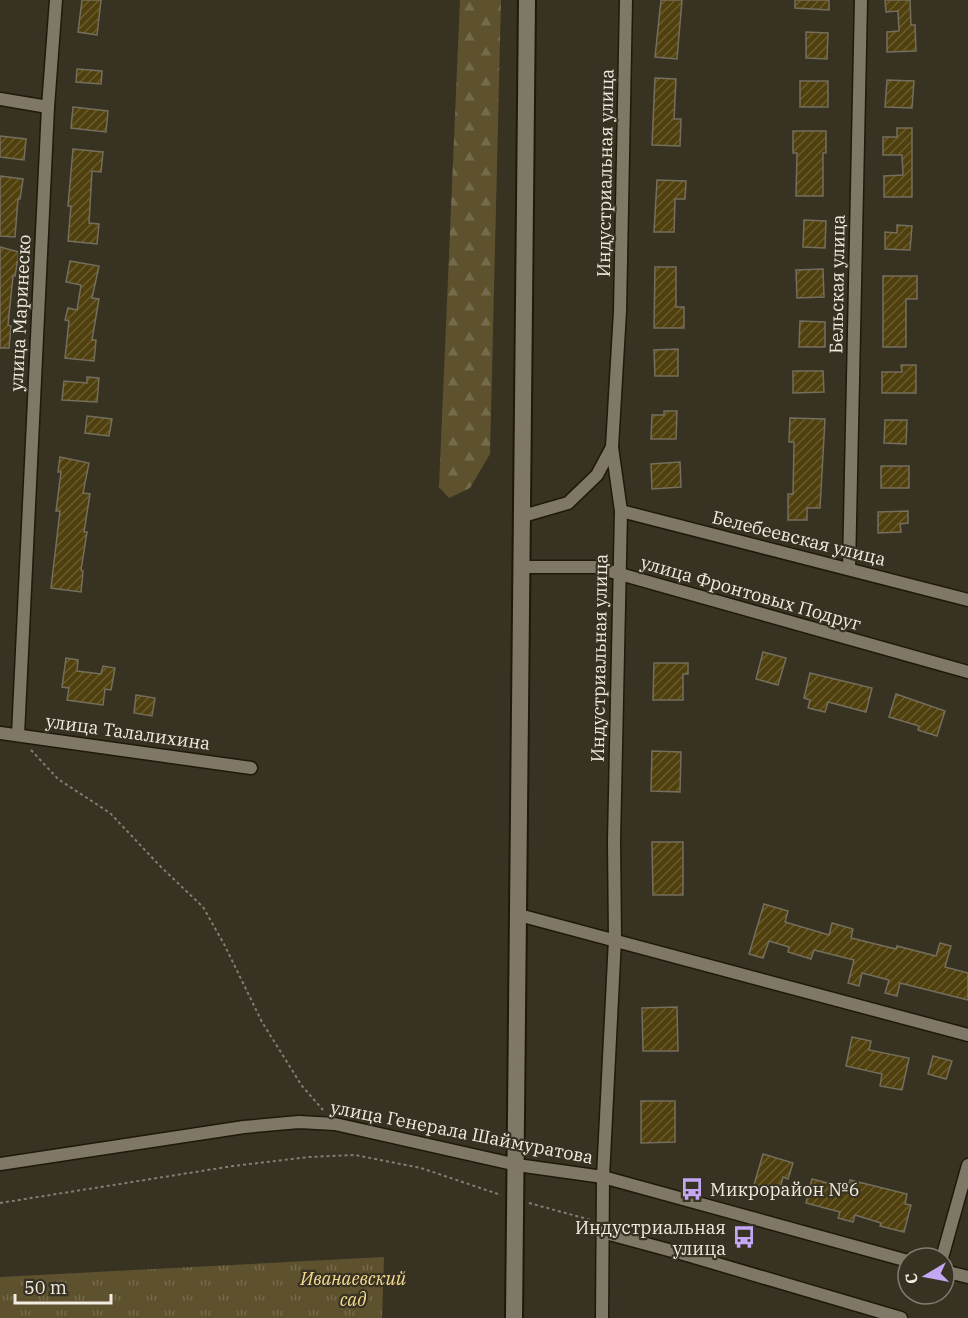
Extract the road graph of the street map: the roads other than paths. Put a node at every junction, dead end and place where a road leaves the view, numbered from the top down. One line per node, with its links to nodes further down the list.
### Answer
1 (56, 0): 6 (street, улица Маринеско)
2 (527, 0): 9 (street)
3 (627, 0): 7 (street, Индустриальная улица)
4 (861, 0): 11 (street, Бельская улица)
5 (0, 99): 6 (street)
6 (48, 107): 16 (street, улица Маринеско)
7 (612, 447): 8 (street, Индустриальная улица); 9 (street)
8 (621, 511): 11 (street, Белебеевская улица); 12 (street, Индустриальная улица)
9 (523, 516): 10 (street)
10 (522, 567): 12 (street, улица Фронтовых Подруг); 18 (street)
11 (849, 569): 13 (street, Белебеевская улица)
12 (618, 575): 14 (street, улица Фронтовых Подруг); 19 (street, Индустриальная улица)
13 (968, 600)
14 (968, 672)
15 (0, 733): 16 (street, улица Талалихина)
16 (18, 735): 17 (street, улица Талалихина)
17 (251, 768)
18 (519, 915): 19 (street); 22 (street)
19 (615, 939): 20 (street); 24 (street, Индустриальная улица)
20 (968, 1035)
21 (0, 1164): 22 (street, улица Генерала Шаймуратова)
22 (517, 1165): 24 (street, улица Генерала Шаймуратова); 28 (street)
23 (968, 1166): 26 (street)
24 (603, 1178): 25 (street, Индустриальная улица); 27 (street, улица Генерала Шаймуратова)
25 (602, 1228): 29 (street, Индустриальная улица); 30 (street)
26 (945, 1246)
27 (896, 1258)
28 (514, 1318)
29 (602, 1318)
30 (902, 1318)

